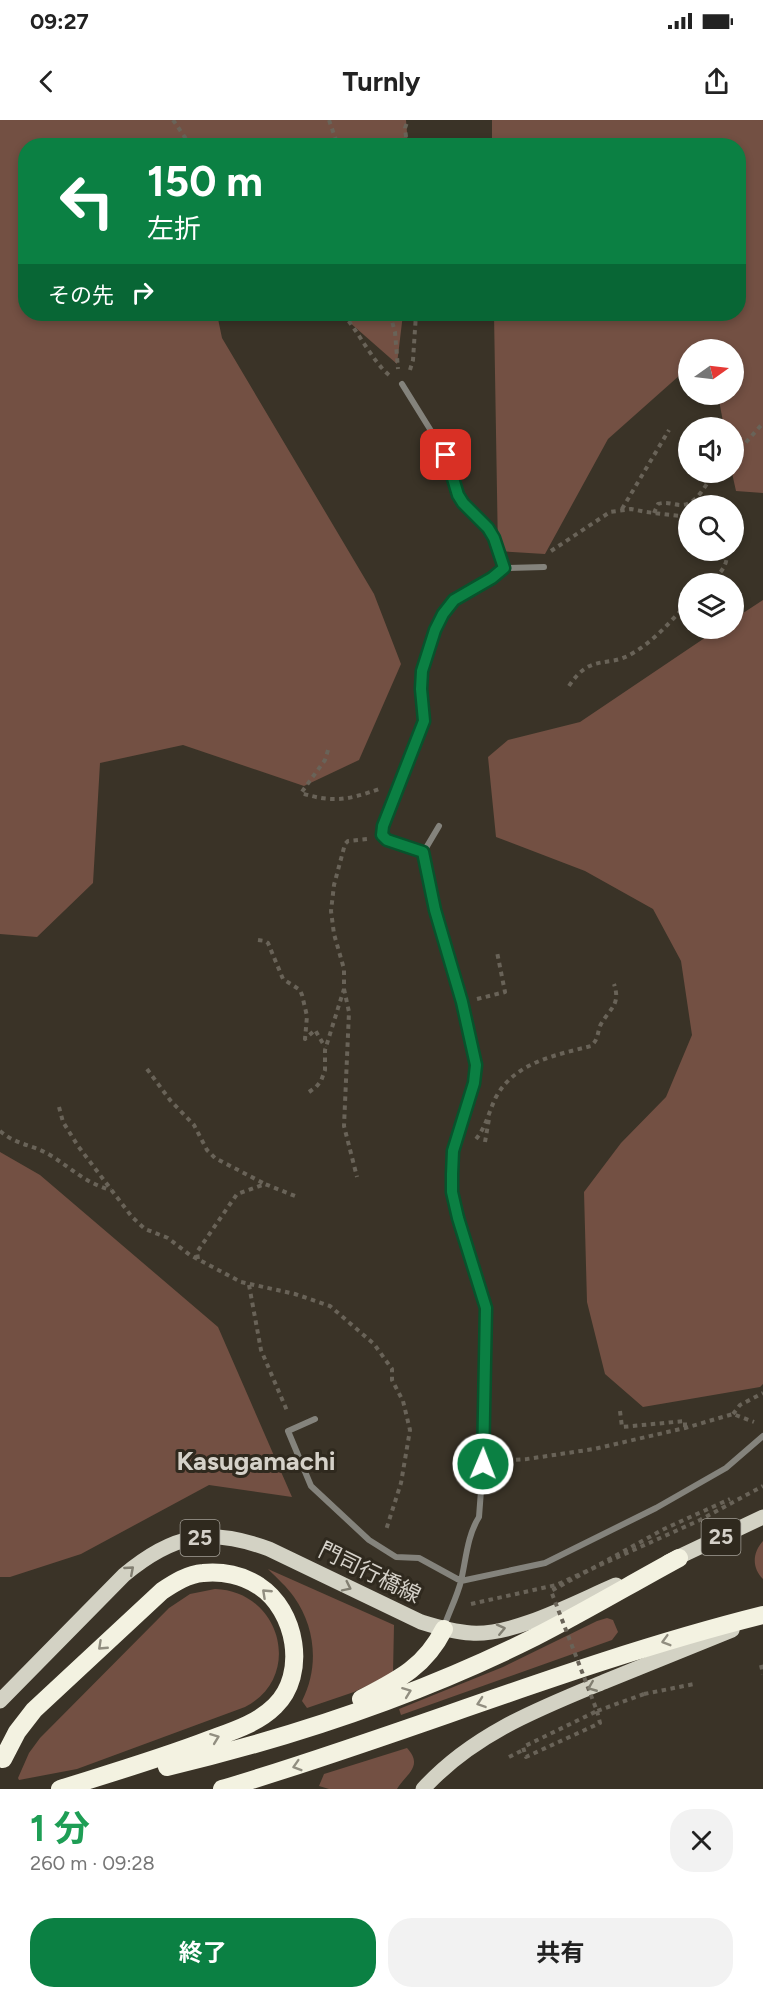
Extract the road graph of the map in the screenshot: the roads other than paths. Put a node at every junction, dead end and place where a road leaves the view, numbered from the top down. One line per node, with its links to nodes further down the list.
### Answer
1 (402, 384): 3 (street)
2 (544, 567): 3 (street)
3 (504, 568): 5 (street)
4 (439, 826): 5 (street)
5 (423, 852): 10 (street)
6 (315, 1419): 10 (street)
7 (763, 1436): 10 (street)
8 (763, 1517): 9 (main road, 門司行橋線 / 25)
9 (679, 1558): 12 (main road, 門司行橋線 / 25, one-way to 9); 14 (highway, one-way to 9)
10 (461, 1581): 12 (street)
11 (763, 1616): 18 (highway, one-way to 18); 19 (main road, one-way to 19)
12 (444, 1629): 13 (main road, 門司行橋線 / 25, one-way to 12); 14 (highway)
13 (0, 1701)
14 (298, 1730): 17 (highway)
15 (3, 1759): 16 (highway, one-way to 15)
16 (60, 1789)
17 (69, 1789)
18 (222, 1789)
19 (423, 1789)

